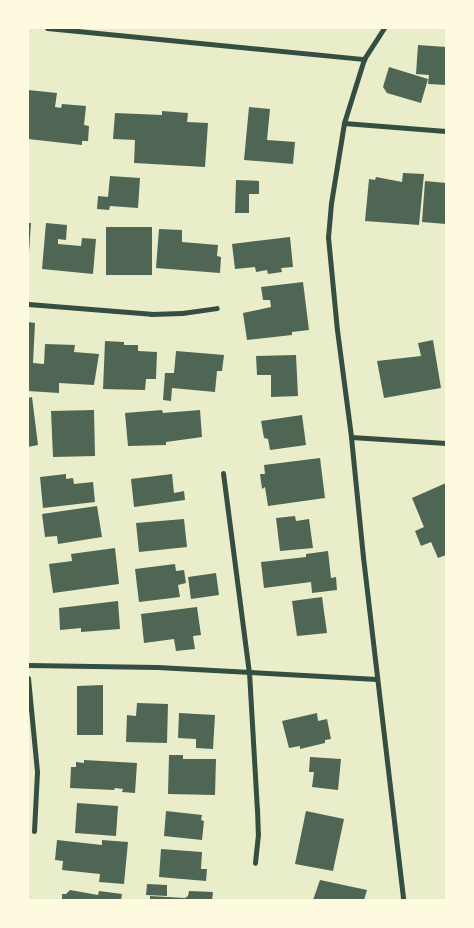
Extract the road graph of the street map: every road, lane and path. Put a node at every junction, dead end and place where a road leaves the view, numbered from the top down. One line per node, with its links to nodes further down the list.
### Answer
1 (47, 28): 3 (street)
2 (384, 28): 3 (street)
3 (364, 59): 4 (street)
4 (344, 124): 5 (street); 8 (street)
5 (446, 131)
6 (28, 304): 7 (street)
7 (217, 308)
8 (351, 437): 9 (street); 14 (street)
9 (446, 444)
10 (223, 473): 12 (street)
11 (28, 665): 12 (street)
12 (249, 672): 14 (street); 16 (street)
13 (28, 678): 15 (street)
14 (377, 679): 17 (street)
15 (34, 831)
16 (255, 863)
17 (403, 900)

